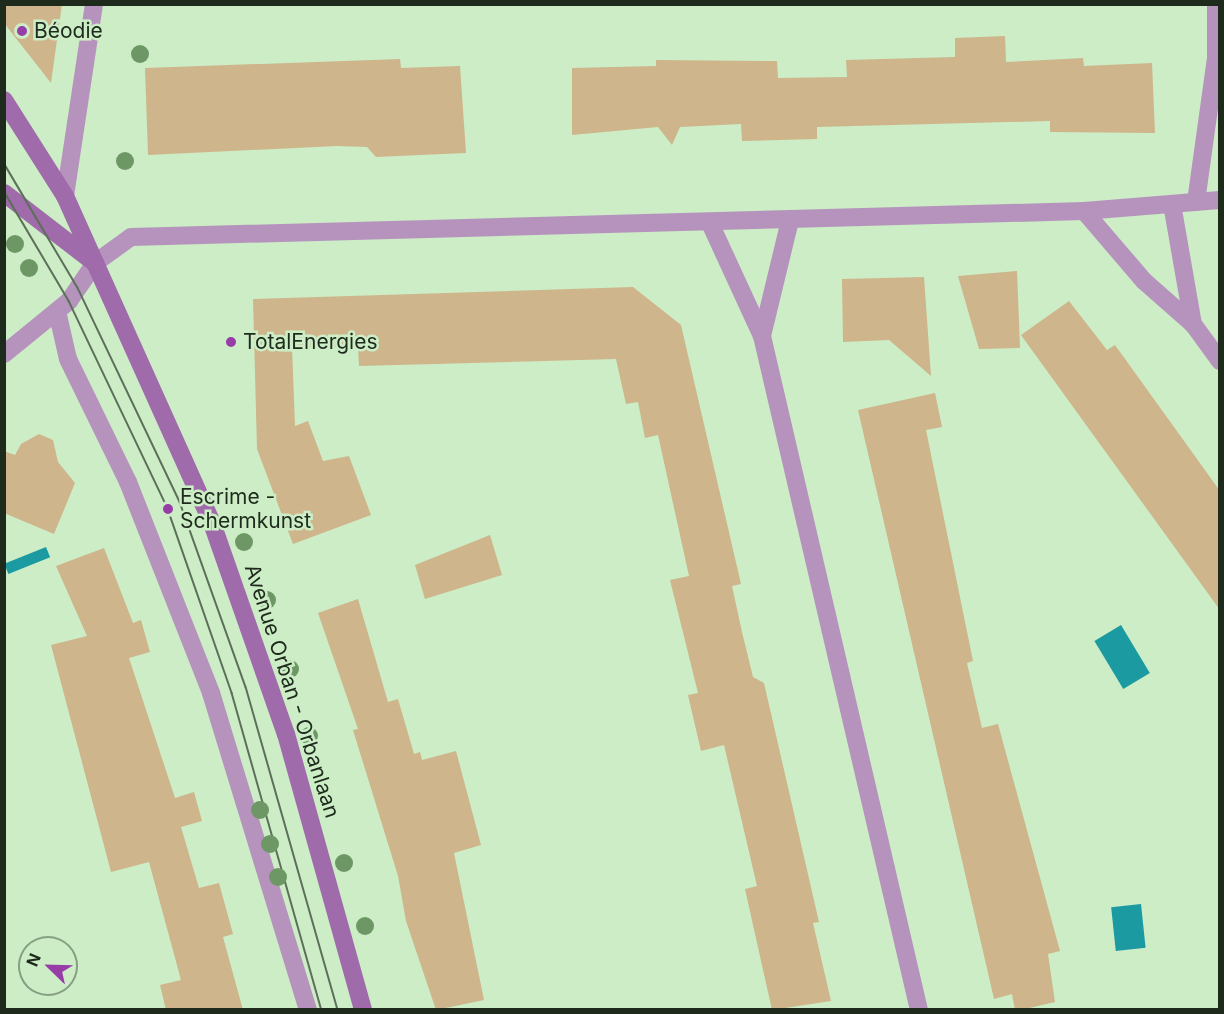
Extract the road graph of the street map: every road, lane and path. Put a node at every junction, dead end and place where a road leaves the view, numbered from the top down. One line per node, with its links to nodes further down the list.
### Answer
1 (94, 4): 6 (street)
2 (1215, 4): 3 (street)
3 (1218, 60): 8 (street)
4 (4, 100): 6 (street, Avenue Orban - Orbanlaan)
5 (4, 193): 13 (street, Avenue Orban - Orbanlaan)
6 (65, 196): 13 (street, Avenue Orban - Orbanlaan)
7 (1220, 200): 8 (street)
8 (1196, 202): 9 (street)
9 (1172, 204): 10 (street); 15 (street)
10 (1084, 211): 11 (street); 15 (street)
11 (790, 220): 12 (street); 16 (street)
12 (710, 223): 13 (street); 16 (street)
13 (95, 263): 14 (street); 20 (street, Avenue Orban - Orbanlaan)
14 (57, 311): 17 (street); 19 (street)
15 (1193, 324): 18 (street)
16 (762, 336): 21 (street)
17 (4, 354)
18 (1220, 361)
19 (308, 1010)
20 (363, 1010)
21 (919, 1010)

